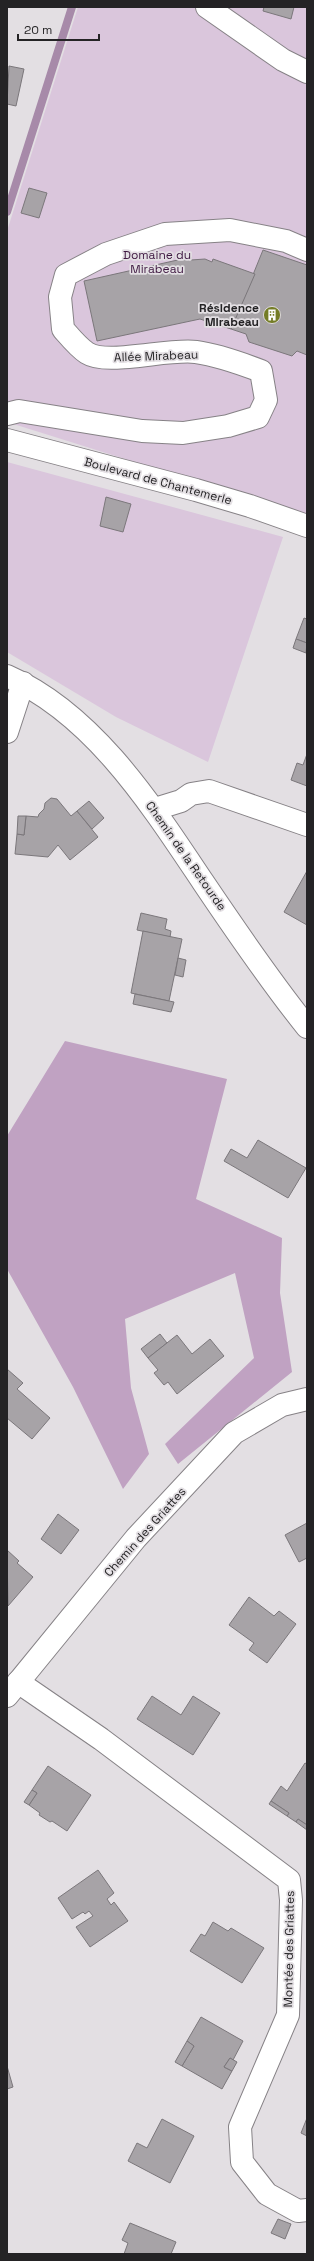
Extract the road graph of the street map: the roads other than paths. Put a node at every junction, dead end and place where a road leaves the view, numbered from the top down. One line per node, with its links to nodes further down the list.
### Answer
1 (207, 7): 2 (street)
2 (307, 72)
3 (307, 250): 4 (street, Allée Mirabeau)
4 (7, 414)
5 (7, 440): 6 (street, Boulevard de Chantemerle)
6 (307, 526)
7 (15, 680): 8 (street); 9 (street, Chemin de la Retourde)
8 (7, 732)
9 (160, 817): 10 (street); 11 (street, Chemin de la Retourde)
10 (307, 825)
11 (307, 1028)
12 (307, 1399): 13 (street, Chemin des Griattes)
13 (13, 1689): 14 (street, Montée des Griattes)
14 (307, 2210)

